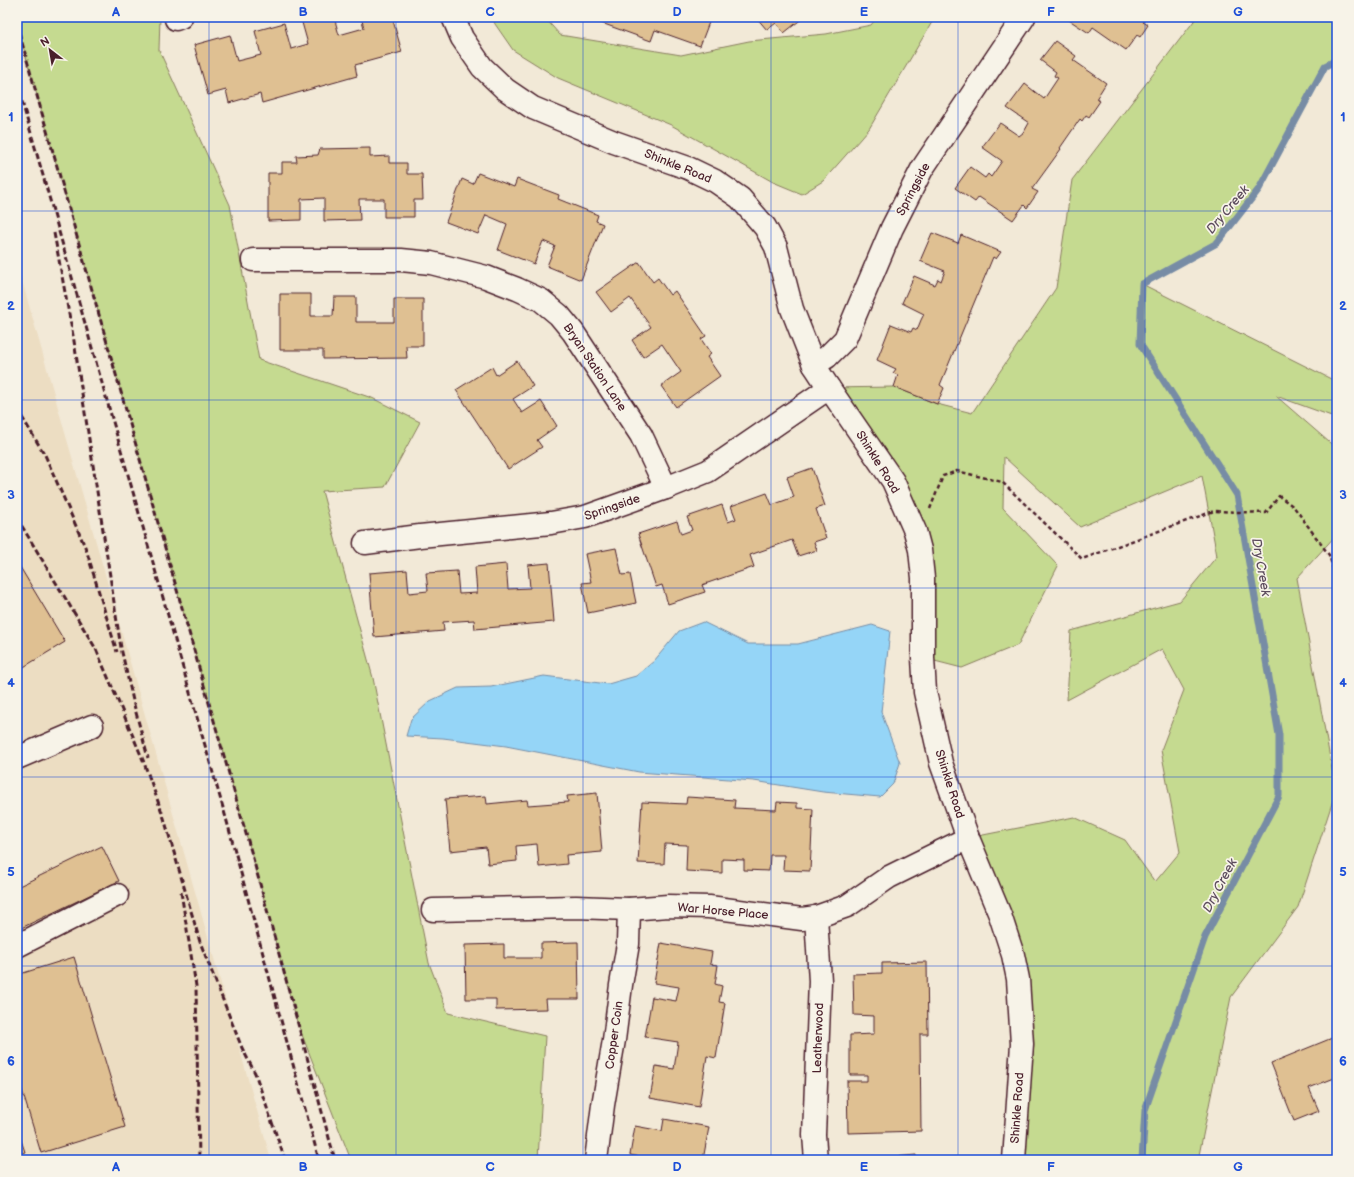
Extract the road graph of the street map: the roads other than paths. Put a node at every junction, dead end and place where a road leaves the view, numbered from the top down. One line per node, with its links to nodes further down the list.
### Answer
1 (453, 17): 4 (street, Shinkle Road)
2 (1024, 17): 4 (street, Springside)
3 (253, 260): 6 (street, Bryan Station Lane)
4 (814, 365): 5 (street, Shinkle Road)
5 (829, 388): 6 (street, Springside); 10 (street, Shinkle Road)
6 (666, 488): 7 (street, Springside)
7 (365, 543)
8 (92, 726): 9 (street)
9 (17, 758)
10 (968, 838): 14 (street, War Horse Place); 18 (street, Shinkle Road)
11 (117, 895): 15 (street)
12 (629, 909): 13 (street, War Horse Place); 14 (street, War Horse Place); 16 (street, Copper Coin)
13 (433, 910)
14 (816, 917): 17 (street, Leatherwood)
15 (17, 946)
16 (596, 1160)
17 (816, 1160)
18 (1014, 1160)

